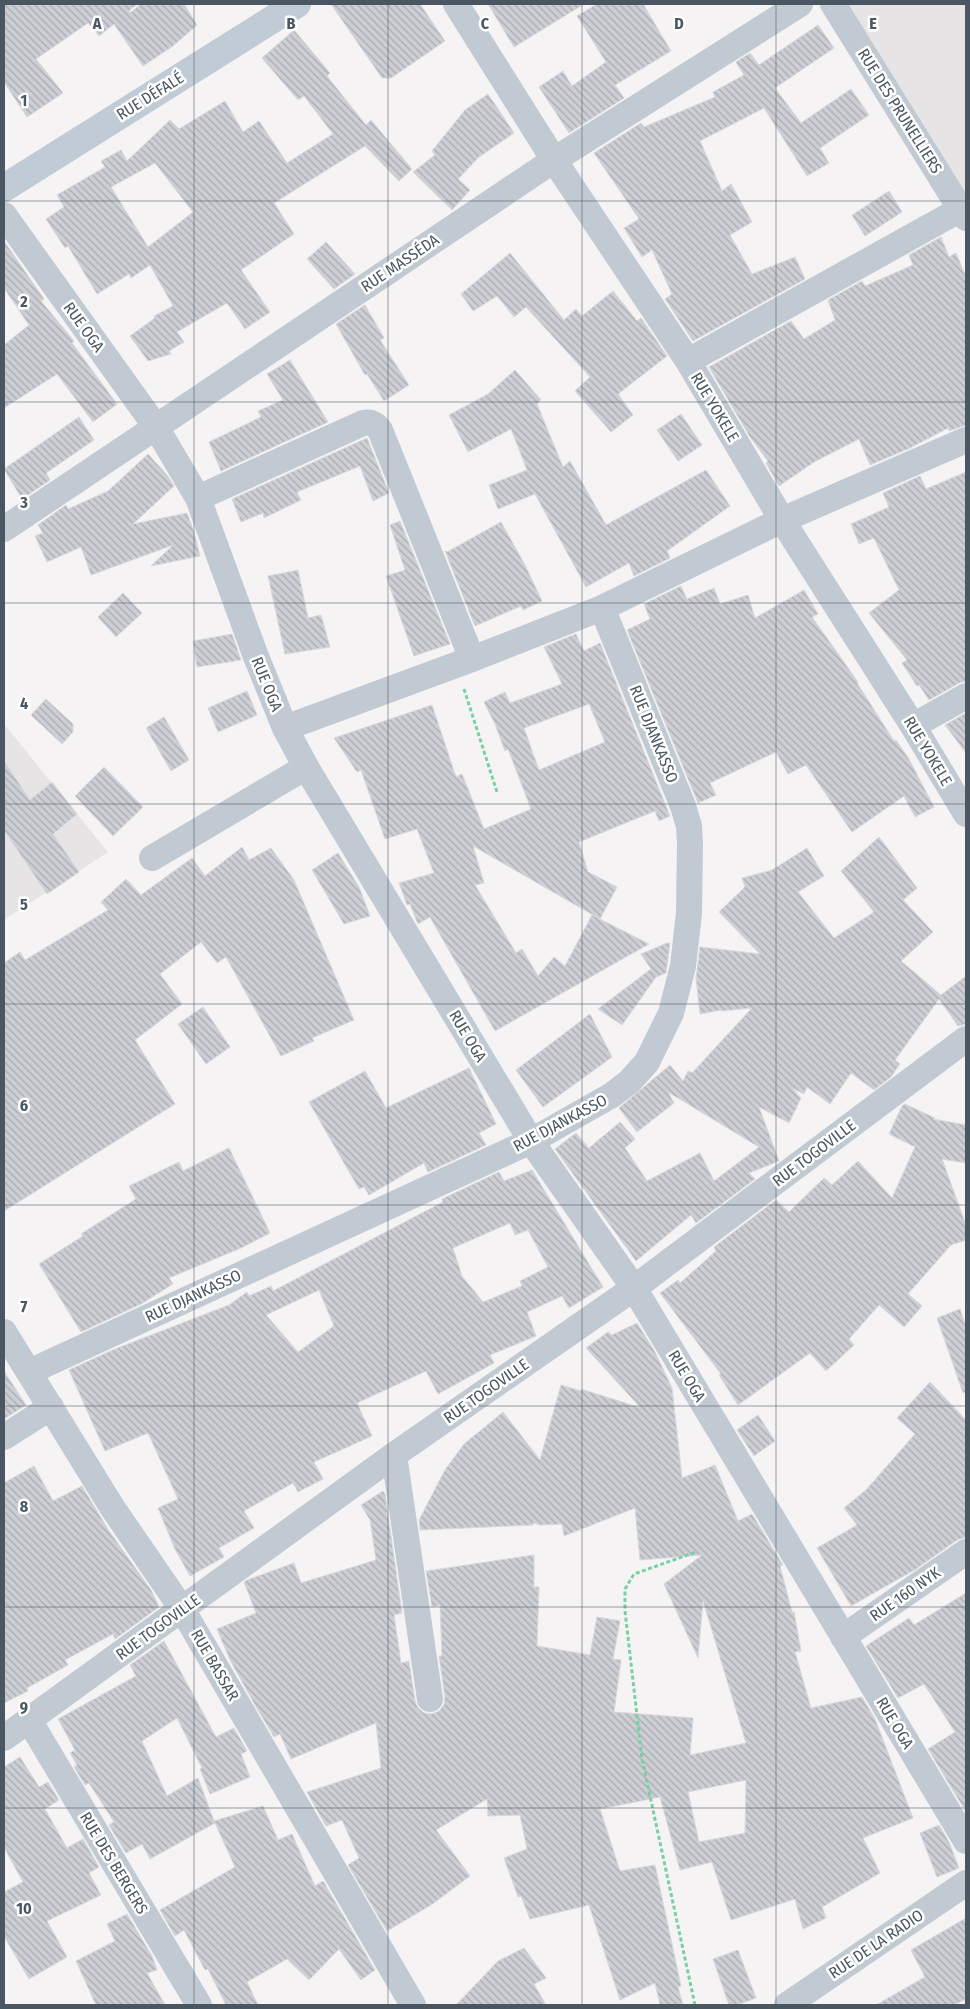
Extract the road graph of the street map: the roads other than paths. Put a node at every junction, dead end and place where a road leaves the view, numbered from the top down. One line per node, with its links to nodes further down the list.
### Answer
1 (297, 4): 6 (street, RUE DÉFALÉ)
2 (456, 4): 5 (street, RUE YOKELE)
3 (800, 4): 5 (street, RUE MASSÉDA)
4 (833, 4): 7 (street, RUE DES PRUNELLIERS)
5 (554, 160): 9 (street, RUE YOKELE); 10 (street, RUE MASSÉDA)
6 (4, 188)
7 (963, 213): 9 (street)
8 (4, 215): 10 (street, RUE OGA)
9 (688, 361): 13 (street, RUE YOKELE)
10 (156, 427): 12 (street, RUE OGA); 14 (street, RUE MASSÉDA)
11 (966, 440): 13 (street)
12 (198, 498): 16 (street); 19 (street, RUE OGA)
13 (782, 520): 15 (street); 18 (street, RUE YOKELE)
14 (4, 530)
15 (602, 608): 16 (street); 24 (street, RUE DJANKASSO)
16 (472, 659): 19 (street)
17 (966, 696): 18 (street)
18 (913, 726): 21 (street, RUE YOKELE)
19 (285, 728): 20 (street, RUE OGA)
20 (306, 767): 22 (street); 24 (street, RUE OGA)
21 (966, 814)
22 (152, 858)
23 (966, 1040): 25 (street, RUE TOGOVILLE)
24 (531, 1141): 25 (street, RUE OGA); 27 (street, RUE DJANKASSO)
25 (634, 1288): 30 (street, RUE TOGOVILLE); 33 (street, RUE OGA)
26 (4, 1332): 27 (street, RUE BASSAR)
27 (29, 1372): 28 (street, RUE BASSAR)
28 (51, 1407): 29 (street); 32 (street, RUE BASSAR)
29 (4, 1436)
30 (394, 1455): 32 (street, RUE TOGOVILLE); 34 (street)
31 (966, 1552): 33 (street, RUE 160 NYK)
32 (182, 1609): 35 (street, RUE TOGOVILLE); 40 (street, RUE BASSAR)
33 (843, 1637): 37 (street, RUE OGA)
34 (430, 1699)
35 (29, 1720): 36 (street, RUE TOGOVILLE); 39 (street, RUE DES BERGERS)
36 (4, 1738)
37 (966, 1841)
38 (966, 1882): 41 (street, RUE DE LA RADIO)
39 (199, 2005)
40 (413, 2005)
41 (787, 2005)

